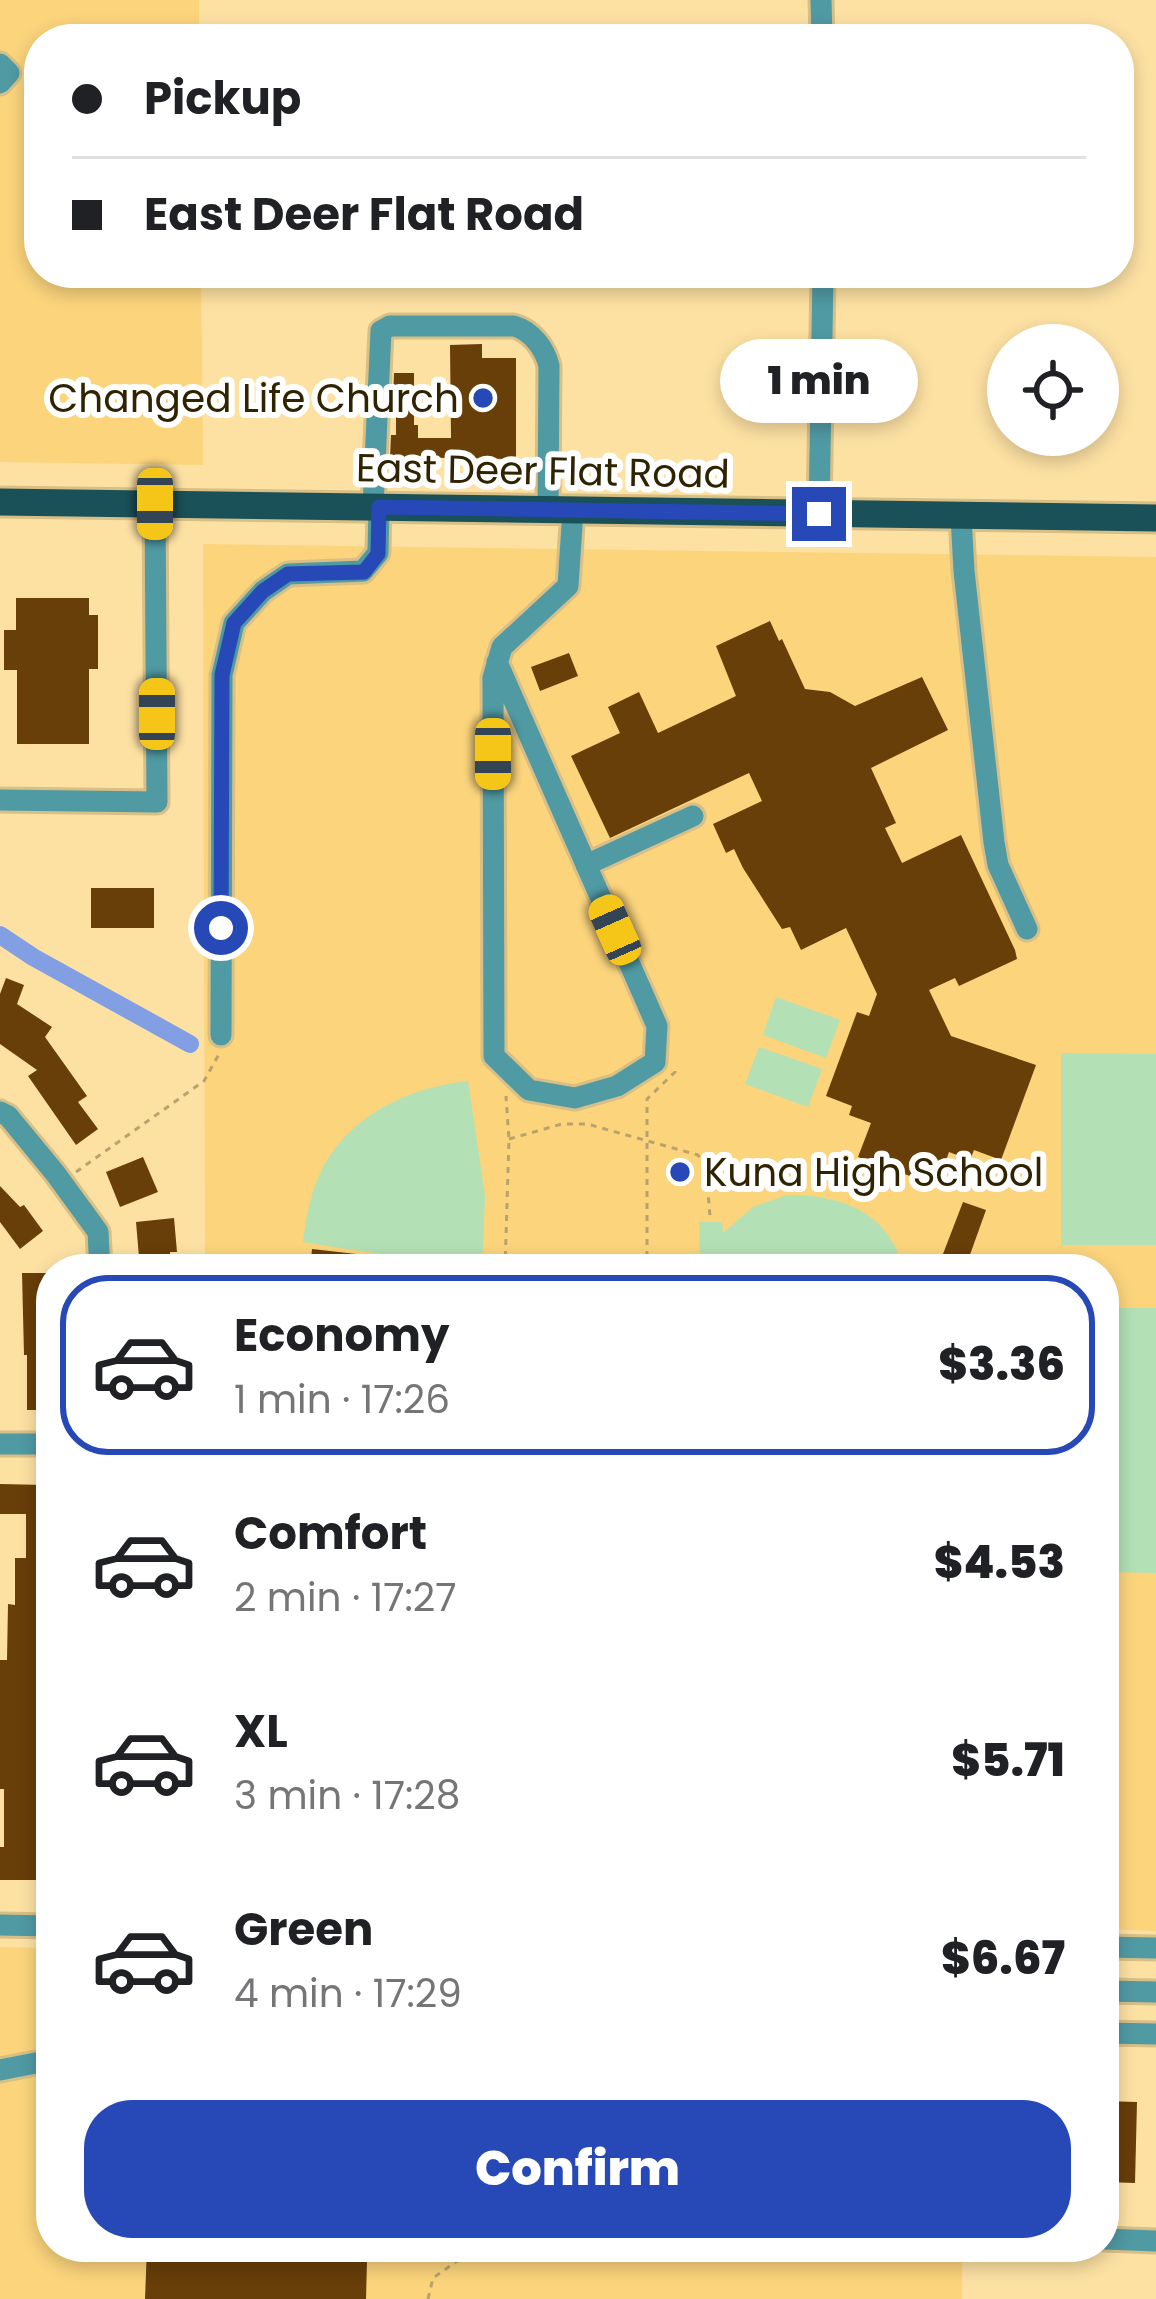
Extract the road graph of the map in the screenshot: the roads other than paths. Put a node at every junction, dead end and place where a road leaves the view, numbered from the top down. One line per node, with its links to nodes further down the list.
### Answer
1 (0, 64): 2 (street)
2 (0, 82)
3 (823, 288): 8 (street)
4 (0, 502): 5 (main road, East Deer Flat Road)
5 (155, 504): 6 (main road, East Deer Flat Road); 12 (street)
6 (376, 507): 7 (main road, East Deer Flat Road); 7 (street); 16 (street)
7 (560, 510): 8 (main road, East Deer Flat Road); 11 (street)
8 (819, 514): 9 (main road, East Deer Flat Road)
9 (961, 516): 10 (main road, East Deer Flat Road); 15 (street)
10 (1156, 518)
11 (497, 662): 14 (street); 14 (street)
12 (0, 800)
13 (693, 816): 14 (street)
14 (586, 865)
15 (1027, 929)
16 (222, 1041)
17 (0, 1112): 18 (street)
18 (99, 1254)
19 (0, 1444): 20 (street)
20 (36, 1444)
21 (0, 1925): 22 (street)
22 (36, 1926)
23 (1119, 1947): 24 (street)
24 (1156, 1948)
25 (1119, 1991): 26 (street)
26 (1156, 1992)
27 (1119, 2033): 28 (street)
28 (1156, 2034)
29 (36, 2063): 30 (street)
30 (0, 2070)
31 (1119, 2240): 32 (street)
32 (1156, 2241)

